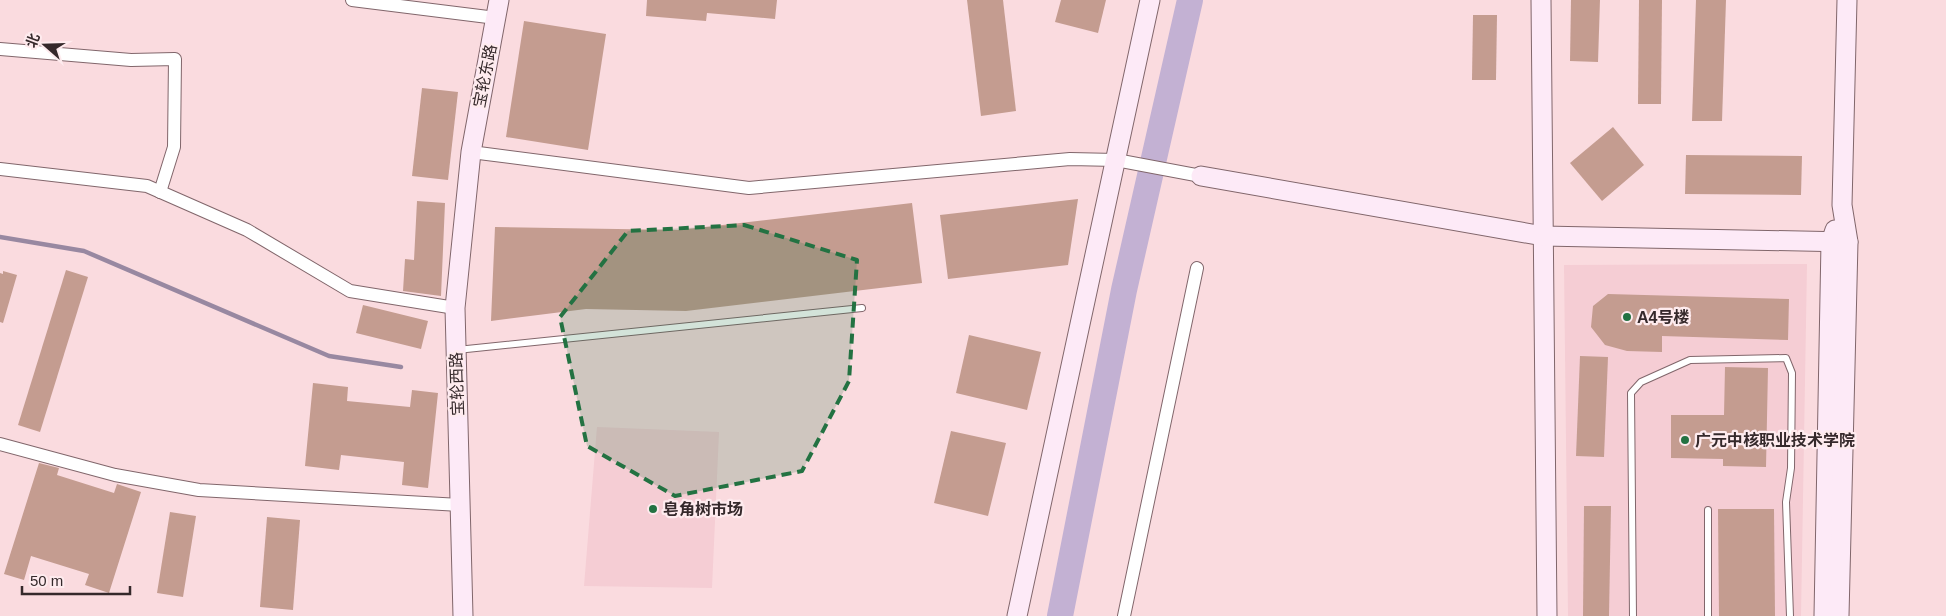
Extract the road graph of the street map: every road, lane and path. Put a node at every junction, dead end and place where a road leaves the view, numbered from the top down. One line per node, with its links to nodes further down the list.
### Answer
1 (352, 0): 5 (street)
2 (1150, 0): 8 (street)
3 (1541, 0): 12 (street)
4 (1847, 0): 13 (street)
5 (498, 9): 7 (street, 宝轮东路)
6 (0, 49): 11 (street)
7 (471, 152): 8 (street); 15 (street, 宝轮西路)
8 (1125, 161): 10 (street); 22 (street)
9 (0, 169): 11 (street)
10 (1201, 176): 12 (street)
11 (160, 192): 15 (street)
12 (1542, 236): 13 (street); 24 (street)
13 (1839, 242): 28 (street); 29 (street)
14 (1197, 268): 23 (street)
15 (455, 308): 17 (street, 宝轮西路)
16 (862, 308): 17 (lane)
17 (456, 350): 19 (street, 宝轮西路)
18 (0, 444): 19 (street)
19 (460, 505): 21 (street, 宝轮西路)
20 (1708, 510): 26 (lane)
21 (463, 616)
22 (1017, 616)
23 (1124, 616)
24 (1547, 616)
25 (1633, 616): 27 (lane)
26 (1708, 616)
27 (1790, 616)
28 (1824, 616)
29 (1839, 616)

